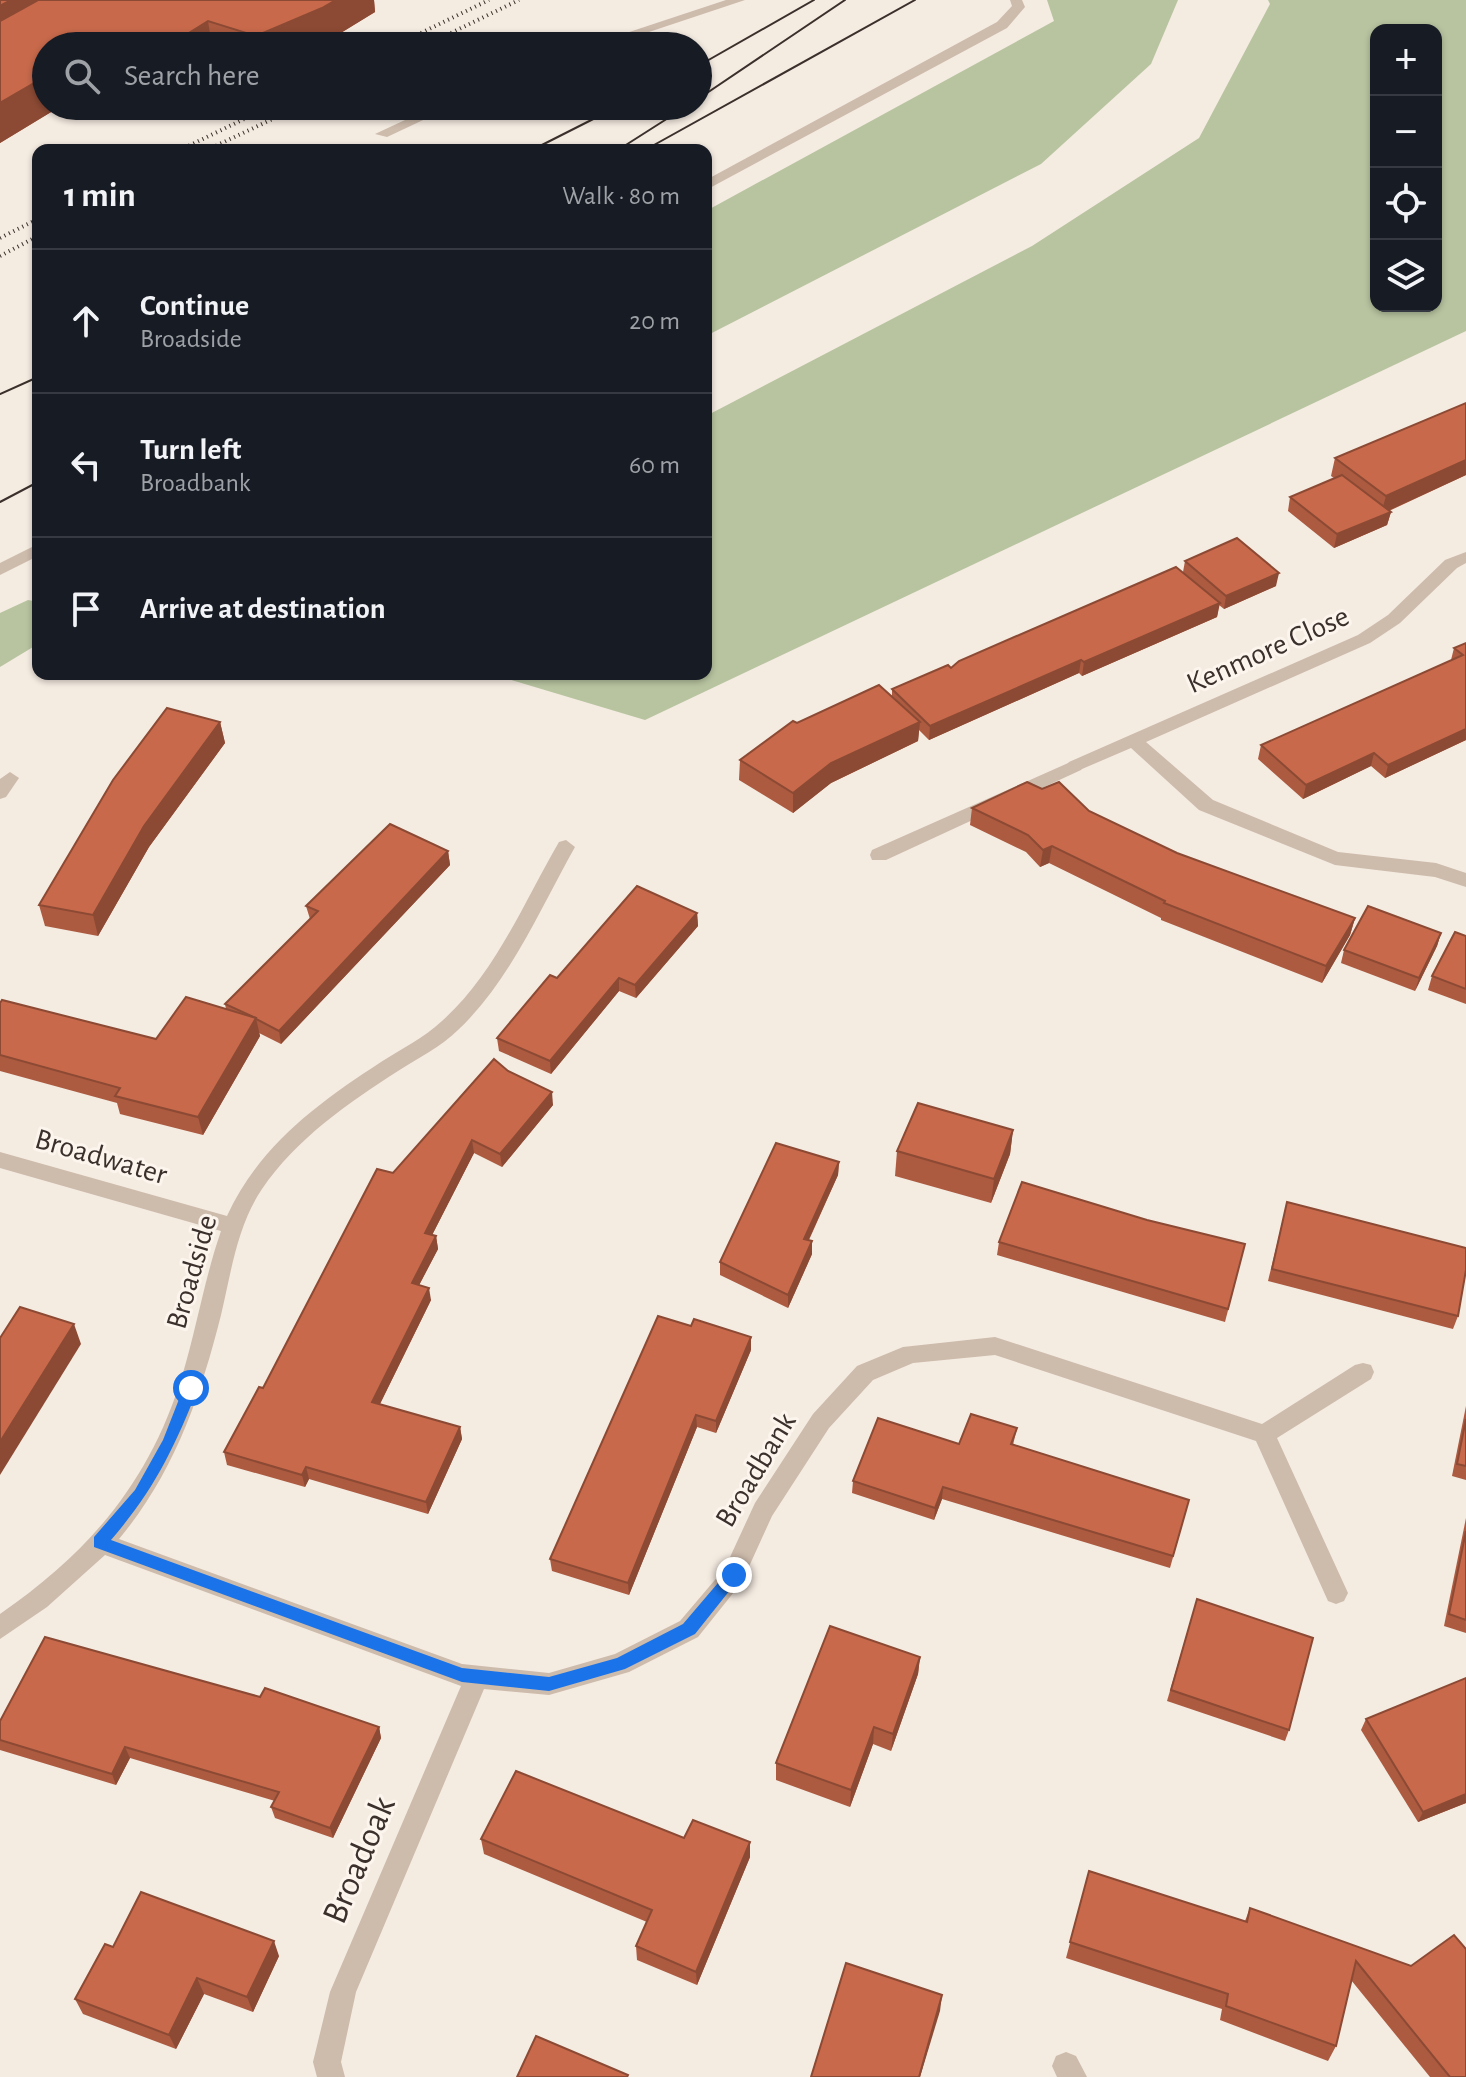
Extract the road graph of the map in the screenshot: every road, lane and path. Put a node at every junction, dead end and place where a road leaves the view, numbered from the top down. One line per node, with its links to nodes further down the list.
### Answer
1 (739, 0): 3 (street)
2 (1016, 0): 6 (street)
3 (638, 32)
4 (414, 120): 5 (street)
5 (382, 134)
6 (712, 183)
7 (32, 552): 9 (street)
8 (1466, 557): 10 (street, Kenmore Close)
9 (0, 570)
10 (1133, 740): 12 (street, Kenmore Close); 13 (street)
11 (566, 847): 15 (street, Broadside)
12 (879, 855)
13 (1466, 880)
14 (0, 1160): 15 (street, Broadwater)
15 (233, 1226): 18 (street, Broadside)
16 (1363, 1372): 17 (street)
17 (1264, 1434): 19 (street); 21 (street, Broadbank)
18 (99, 1542): 20 (street, Broadside); 21 (street, Broadbank)
19 (1336, 1593)
20 (0, 1628)
21 (477, 1677): 22 (street, Broadoak)
22 (325, 2072)

